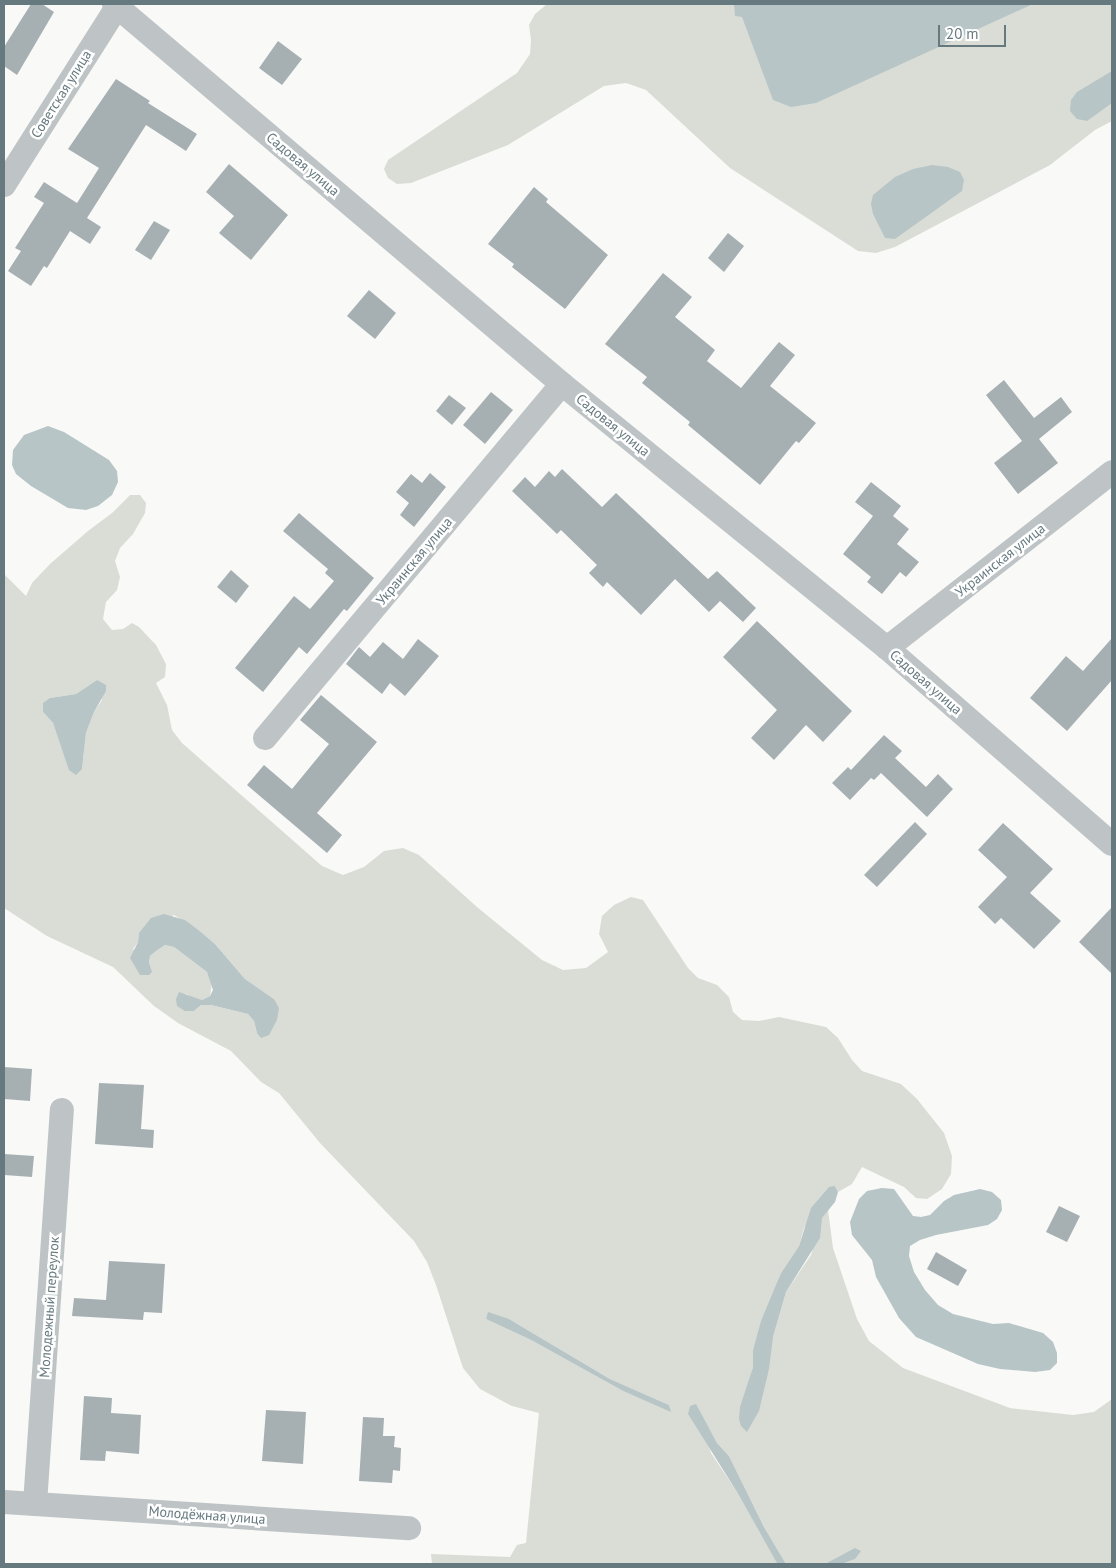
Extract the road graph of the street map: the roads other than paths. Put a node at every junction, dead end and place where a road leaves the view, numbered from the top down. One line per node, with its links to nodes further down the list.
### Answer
1 (117, 5): 2 (street, Советская улица); 3 (street, Садовая улица)
2 (4, 185)
3 (562, 384): 5 (street, Садовая улица); 6 (street, Украинская улица)
4 (1112, 472): 5 (street, Украинская улица)
5 (887, 648): 7 (street, Садовая улица)
6 (265, 738)
7 (1112, 844)
8 (62, 1110): 10 (street, Молодежный переулок)
9 (4, 1502): 10 (street, Молодёжная улица)
10 (35, 1504): 11 (street, Молодёжная улица)
11 (409, 1528)

